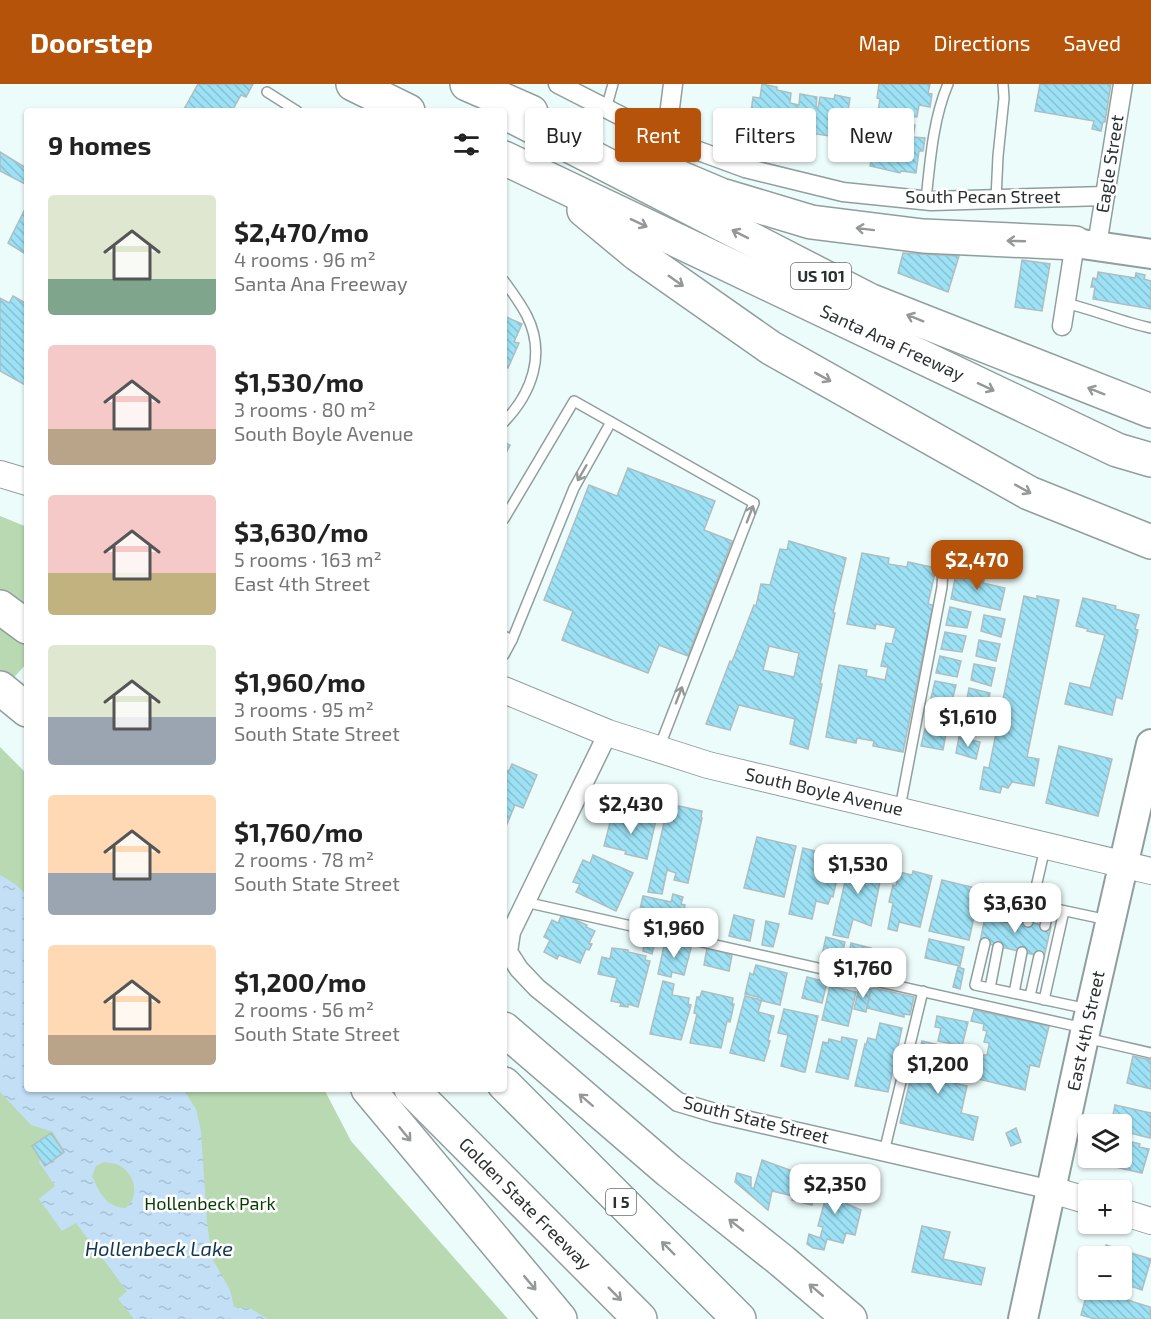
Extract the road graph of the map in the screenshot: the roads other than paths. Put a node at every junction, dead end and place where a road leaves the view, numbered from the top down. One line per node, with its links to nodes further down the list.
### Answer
1 (352, 84): 12 (highway)
2 (450, 84): 13 (highway, Santa Ana Freeway / US 101)
3 (467, 84): 24 (highway, one-way to 3)
4 (558, 84): 15 (street, South Pecan Street)
5 (613, 84): 15 (lane)
6 (673, 84): 14 (street)
7 (948, 84): 23 (lane)
8 (1003, 84): 22 (lane)
9 (1123, 84): 21 (street, Eagle Street)
10 (267, 92): 11 (lane)
11 (292, 108)
12 (402, 108)
13 (495, 108)
14 (670, 108)
15 (606, 109): 17 (street, South Pecan Street)
16 (507, 114): 30 (highway, Santa Ana Freeway / US 101, one-way to 16)
17 (615, 114)
18 (701, 152): 23 (street, South Pecan Street)
19 (507, 160): 20 (highway, Santa Ana Freeway / US 101)
20 (548, 180): 33 (highway, Santa Ana Freeway / US 101, one-way to 33); 37 (highway, one-way to 37)
21 (1105, 196): 22 (street, South Pecan Street); 24 (street, Eagle Street)
22 (996, 199): 23 (street, South Pecan Street)
23 (926, 200)
24 (1086, 244): 25 (main road); 27 (street, Eagle Street)
25 (1151, 254)
26 (507, 286): 31 (lane)
27 (1065, 303): 28 (street, Eagle Street); 29 (lane)
28 (1062, 326)
29 (1151, 328)
30 (1151, 411)
31 (507, 419)
32 (611, 422): 36 (lane); 41 (lane, one-way to 41); 45 (lane, one-way to 32)
33 (1151, 460)
34 (0, 474): 35 (main road)
35 (24, 481)
36 (507, 514)
37 (1151, 542)
38 (942, 568): 46 (lane)
39 (0, 607): 40 (highway)
40 (24, 625)
41 (508, 638)
42 (507, 691): 43 (main road, South Boyle Avenue)
43 (608, 732): 45 (main road, South Boyle Avenue); 51 (street)
44 (1151, 744): 48 (main road, East 4th Street)
45 (658, 750): 46 (main road, South Boyle Avenue)
46 (899, 810): 47 (main road, South Boyle Avenue)
47 (1046, 846): 48 (main road, South Boyle Avenue); 52 (lane)
48 (1123, 864): 49 (main road, South Boyle Avenue); 57 (main road, East 4th Street)
49 (1151, 871)
50 (1008, 899): 52 (lane); 55 (lane); 56 (lane)
51 (525, 902): 60 (street); 66 (lane)
52 (1032, 904): 53 (lane); 58 (lane)
53 (1049, 908): 54 (lane); 59 (lane)
54 (1064, 911): 57 (lane); 69 (lane)
55 (991, 913)
56 (1005, 917)
57 (1110, 921): 70 (main road, East 4th Street)
58 (1028, 922)
59 (1045, 926)
60 (507, 930): 76 (street, South State Street)
61 (985, 944): 65 (lane)
62 (998, 947): 65 (lane)
63 (1022, 952): 67 (lane)
64 (1039, 956): 68 (lane)
65 (990, 988): 67 (lane)
66 (922, 992): 70 (lane); 76 (lane)
67 (1014, 993): 68 (lane)
68 (1029, 996): 69 (lane)
69 (1044, 1000): 70 (lane)
70 (1087, 1025): 72 (lane); 77 (main road, East 4th Street)
71 (507, 1032): 84 (highway, one-way to 71)
72 (1151, 1053)
73 (507, 1087): 83 (highway, I 5, one-way to 73)
74 (371, 1092): 81 (highway, one-way to 81)
75 (414, 1092): 82 (highway, Golden State Freeway, one-way to 82)
76 (884, 1152): 77 (street, South State Street)
77 (1052, 1190): 78 (main road, South State Street); 85 (main road, East 4th Street)
78 (1078, 1198)
79 (1132, 1215): 80 (main road)
80 (1151, 1221)
81 (560, 1319)
82 (640, 1319)
83 (739, 1319)
84 (850, 1319)
85 (1023, 1319)

